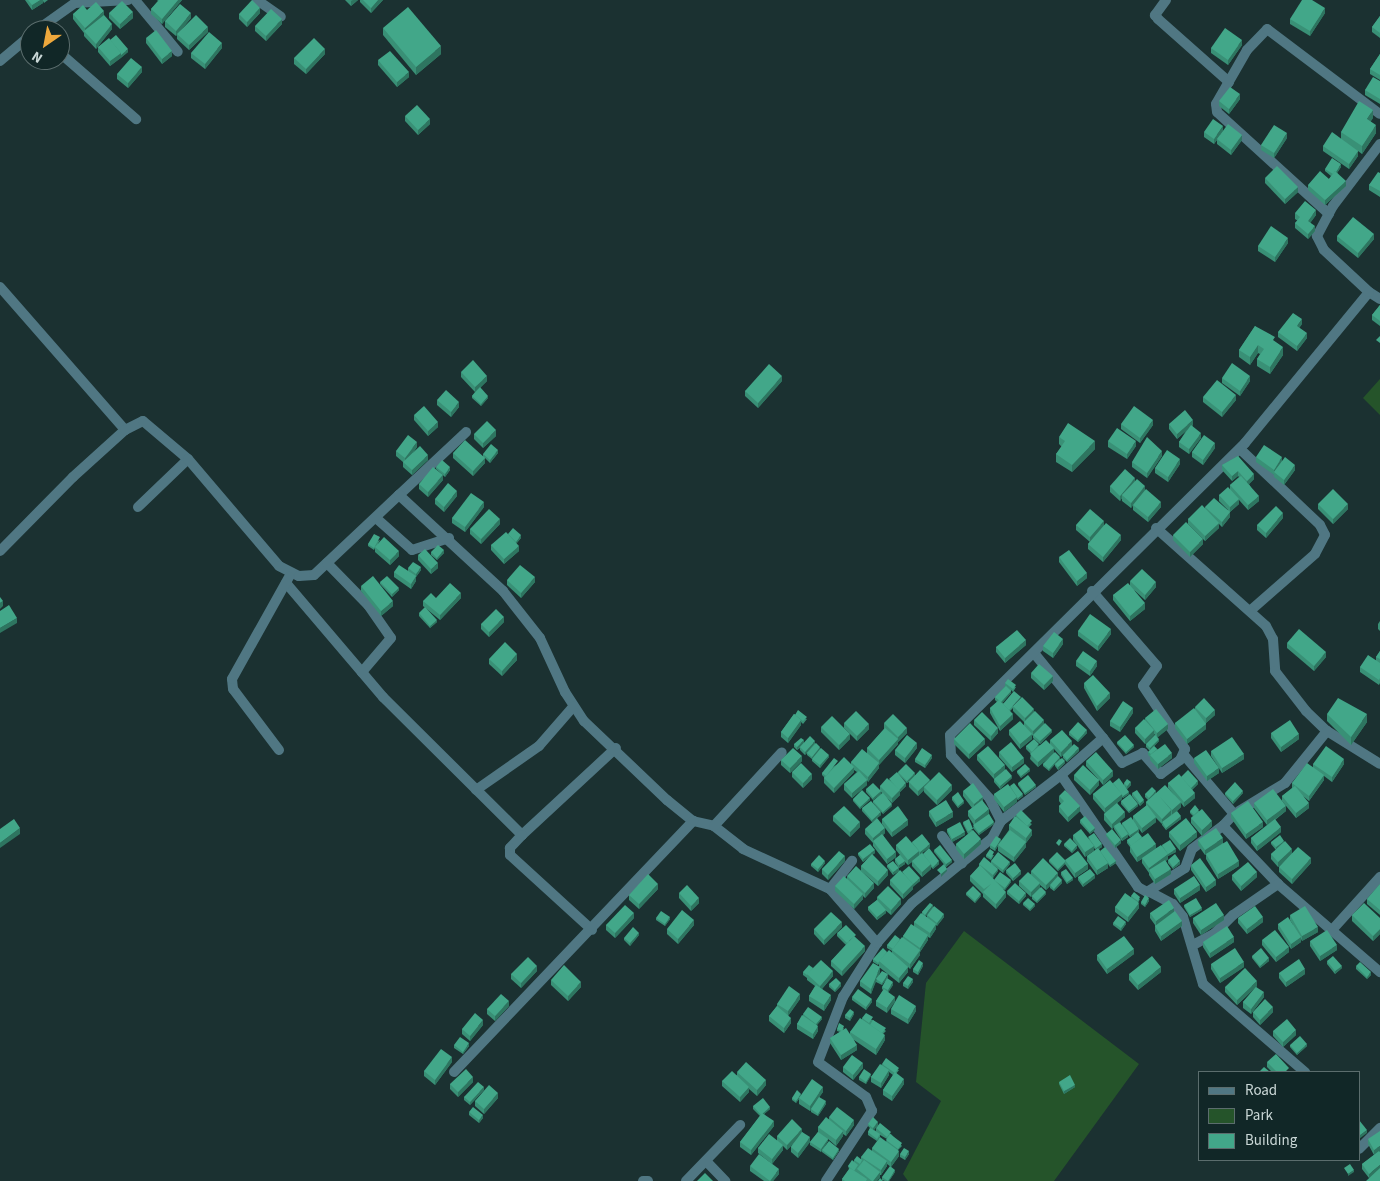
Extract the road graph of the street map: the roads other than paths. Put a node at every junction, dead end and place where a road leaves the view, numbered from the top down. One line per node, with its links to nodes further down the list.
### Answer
1 (128, 0): 6 (street)
2 (135, 0): 8 (street)
3 (257, 0): 5 (street)
4 (1166, 0): 11 (street)
5 (281, 17)
6 (51, 20)
7 (20, 44): 9 (street)
8 (178, 52)
9 (0, 61)
10 (70, 62): 13 (street)
11 (1229, 82): 12 (street); 15 (street)
12 (1380, 114)
13 (136, 119)
14 (1380, 144): 15 (street)
15 (1329, 214): 17 (street)
16 (0, 287): 19 (street)
17 (1369, 292): 18 (street); 21 (street)
18 (1380, 299)
19 (125, 430): 22 (street); 28 (street)
20 (466, 432): 23 (street)
21 (1240, 448): 26 (street); 32 (street)
22 (188, 459): 24 (street); 30 (street)
23 (400, 495): 25 (street); 27 (street)
24 (138, 507)
25 (376, 518): 27 (street); 29 (street)
26 (1156, 528): 31 (street); 32 (street)
27 (449, 538): 35 (street)
28 (0, 551)
29 (327, 563): 30 (street); 34 (street)
30 (288, 578): 34 (street); 39 (street)
31 (1092, 591): 33 (street); 41 (street)
32 (1251, 610): 36 (street)
33 (1034, 653): 37 (street); 47 (street)
34 (362, 672): 44 (street)
35 (573, 707): 38 (street); 44 (street)
36 (1327, 731): 42 (street); 45 (street)
37 (1104, 738): 41 (street); 43 (street)
38 (616, 748): 46 (street); 50 (street)
39 (279, 750)
40 (782, 752): 48 (street)
41 (1184, 755): 45 (street)
42 (1380, 764)
43 (1061, 775): 47 (street); 57 (street)
44 (476, 790): 50 (street)
45 (1234, 814): 49 (street)
46 (693, 821): 48 (street); 58 (street)
47 (1001, 821): 53 (street)
48 (714, 826): 56 (street)
49 (1223, 826): 55 (street); 57 (street)
50 (522, 835): 58 (street)
51 (942, 836): 53 (street)
52 (852, 861): 56 (street)
53 (962, 864): 60 (street)
54 (1380, 878): 59 (street)
55 (1278, 884): 59 (street); 61 (street)
56 (830, 889): 60 (street)
57 (1150, 892): 61 (street)
58 (592, 930): 64 (street)
59 (1332, 930): 62 (street)
60 (877, 943): 73 (street)
61 (1193, 945): 63 (street)
62 (1380, 972)
63 (1304, 1071)
64 (454, 1072)
65 (740, 1126): 68 (street)
66 (1380, 1128): 67 (street)
67 (1360, 1147)
68 (706, 1161): 71 (street); 72 (street)
69 (643, 1181): 70 (street)
70 (648, 1181)
71 (686, 1181)
72 (724, 1181)
73 (826, 1181)

